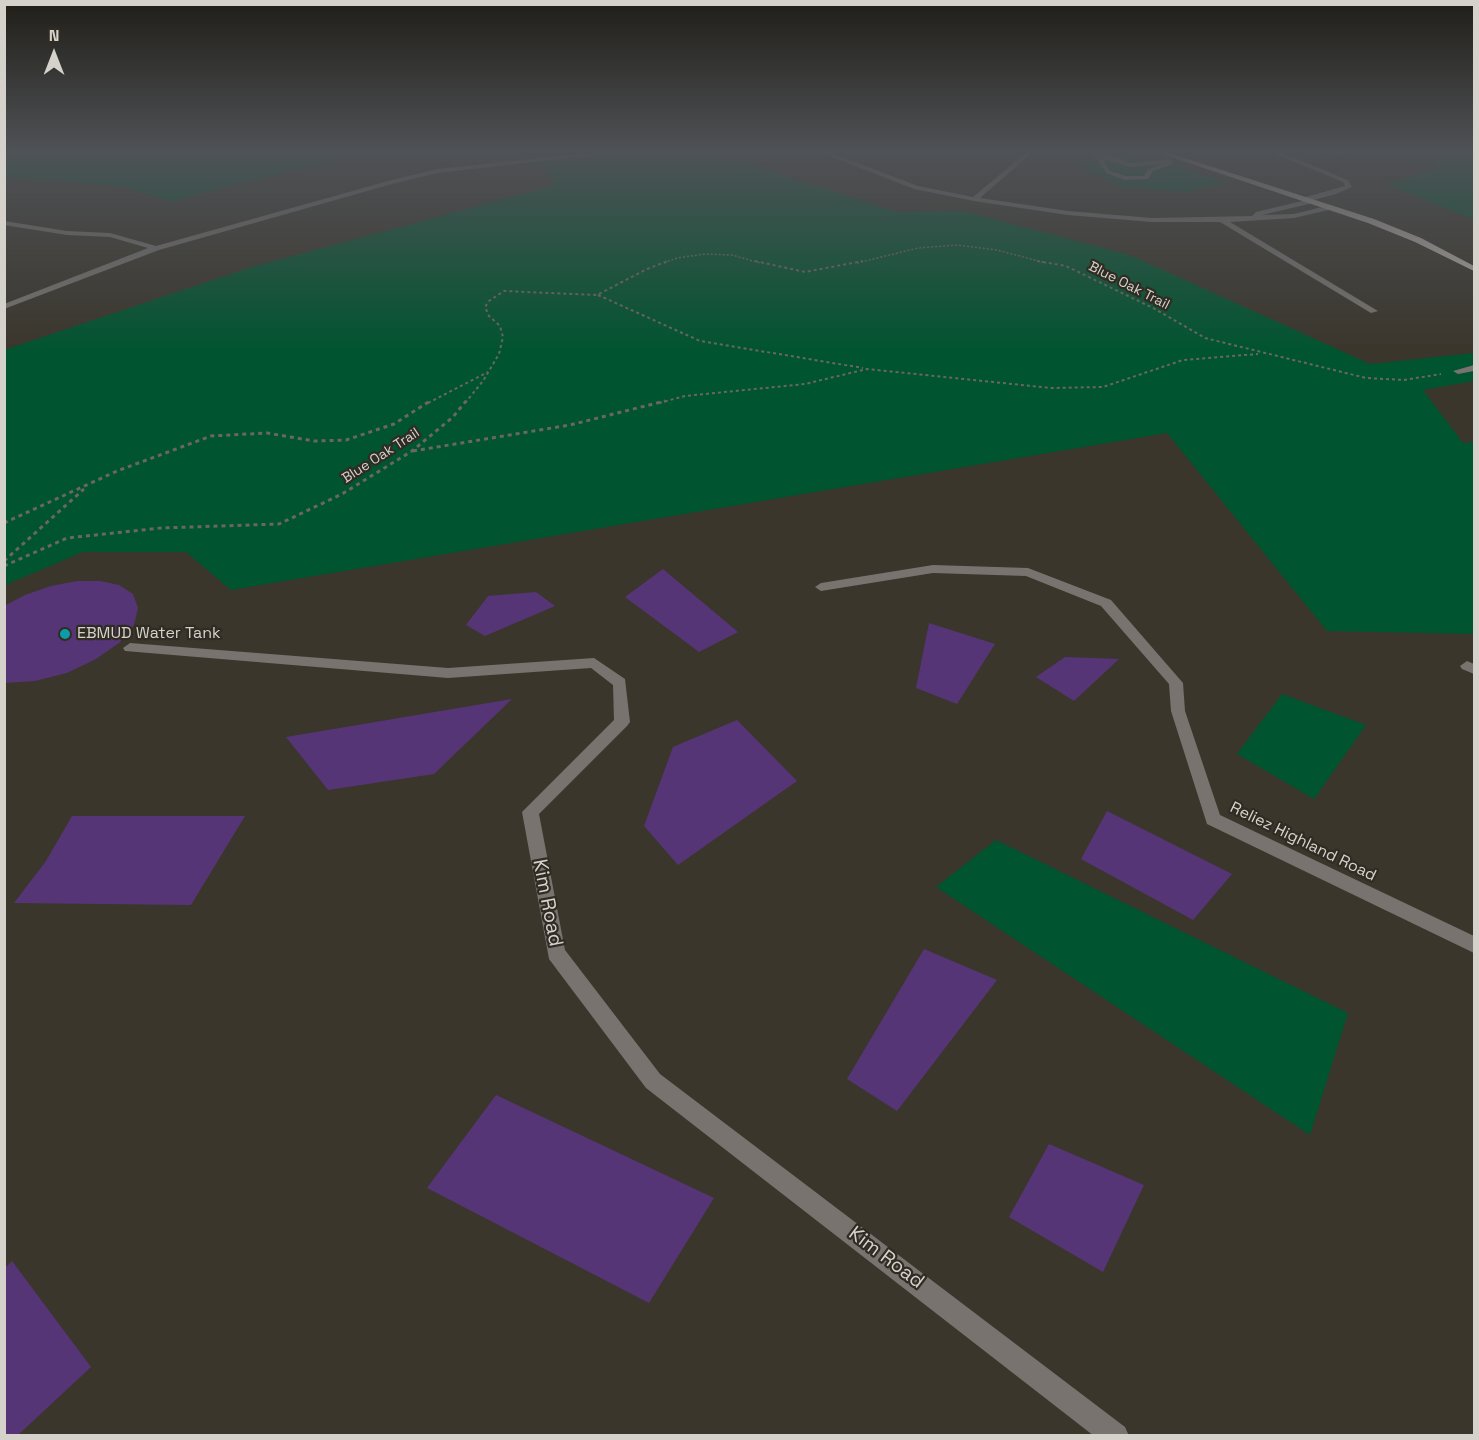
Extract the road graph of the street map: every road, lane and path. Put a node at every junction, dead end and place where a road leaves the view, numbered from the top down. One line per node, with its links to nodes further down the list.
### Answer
1 (262, 218): 7 (street)
2 (1130, 218): 5 (street)
3 (1251, 218): 5 (street)
4 (1360, 218): 8 (main road)
5 (1222, 220): 11 (street)
6 (4, 223): 7 (street)
7 (156, 248): 10 (street)
8 (1474, 268)
9 (597, 295): 12 (path, Blue Oak Trail); 14 (path); 16 (path, Blue Oak Trail)
10 (4, 307)
11 (1374, 311)
12 (1263, 353): 14 (path); 15 (path, Blue Oak Trail)
13 (1474, 368): 15 (street)
14 (867, 369): 17 (path)
15 (1458, 371)
16 (489, 372): 17 (path, Blue Oak Trail); 18 (path)
17 (412, 451): 21 (path, Blue Oak Trail)
18 (89, 484): 19 (path); 20 (path)
19 (4, 523)
20 (4, 561)
21 (4, 566)
22 (821, 587): 24 (street, Reliez Highland Road)
23 (130, 648): 25 (street, Kim Road)
24 (1474, 945)
25 (1116, 1436)

